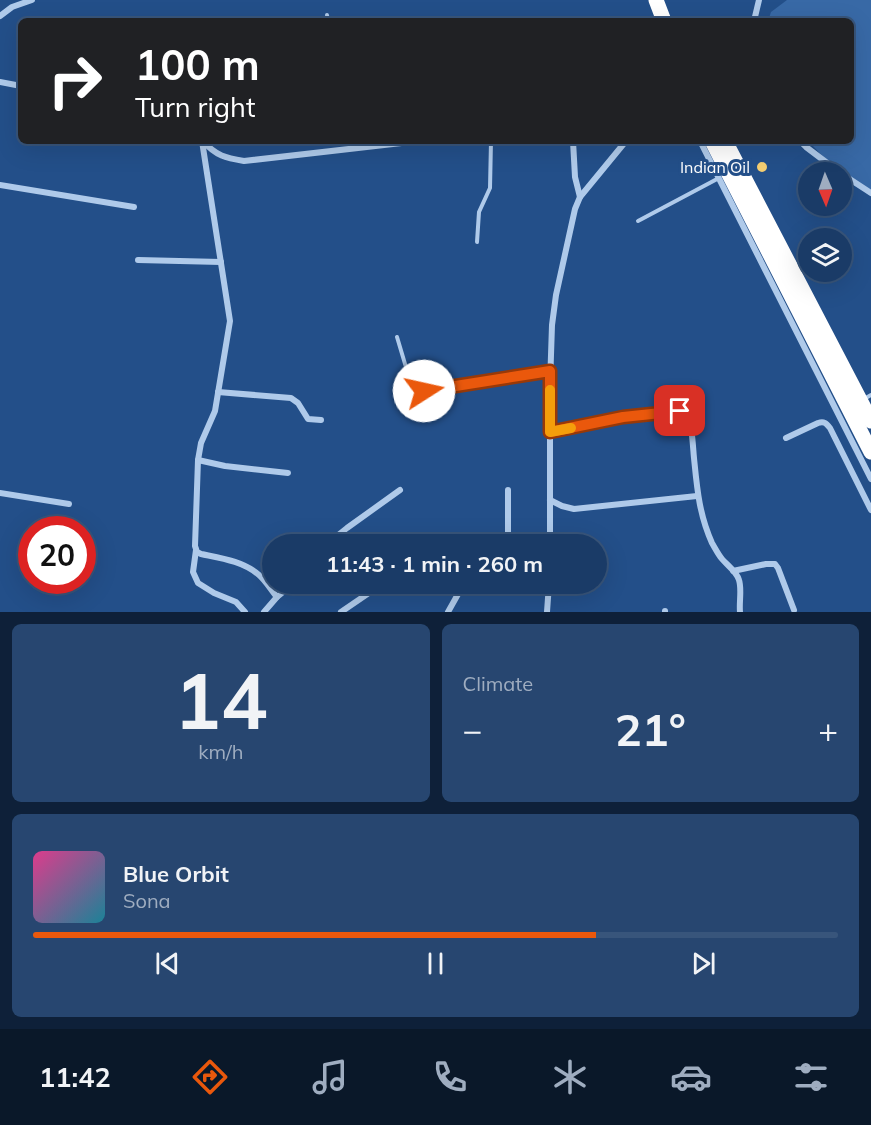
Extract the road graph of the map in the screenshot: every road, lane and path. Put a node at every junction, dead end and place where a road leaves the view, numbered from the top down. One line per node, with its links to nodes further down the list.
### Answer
1 (32, 0): 6 (street)
2 (646, 0): 8 (highway)
3 (656, 0): 9 (highway)
4 (759, 0): 10 (street)
5 (327, 15): 7 (lane)
6 (0, 16)
7 (328, 18)
8 (652, 18)
9 (663, 18)
10 (755, 18)
11 (0, 82): 12 (street)
12 (18, 85)
13 (202, 144): 33 (street)
14 (205, 144): 15 (street)
15 (393, 144)
16 (491, 144): 31 (lane)
17 (573, 144): 28 (street)
18 (624, 144): 28 (street)
19 (702, 144): 24 (street)
20 (714, 144): 42 (highway)
21 (727, 144): 37 (highway)
22 (804, 144): 23 (street)
23 (826, 162)
24 (719, 178): 30 (lane); 45 (street)
25 (852, 180): 27 (street)
26 (0, 184): 29 (street)
27 (871, 192)
28 (580, 197): 35 (street)
29 (134, 207)
30 (638, 221)
31 (477, 242)
32 (138, 260): 33 (street)
33 (221, 262): 36 (street)
34 (397, 337): 35 (lane)
35 (550, 371): 40 (street)
36 (218, 393): 38 (street); 43 (street)
37 (866, 398): 39 (highway)
38 (321, 420)
39 (871, 422)
40 (550, 432): 49 (street); 50 (street)
41 (786, 438): 52 (street)
42 (871, 452)
43 (198, 460): 44 (street); 56 (street)
44 (288, 473)
45 (871, 479)
46 (400, 490): 53 (street)
47 (508, 490): 54 (street)
48 (0, 493): 51 (street)
49 (697, 496): 50 (street); 57 (street)
50 (550, 500): 55 (street)
51 (69, 504)
52 (871, 510)
53 (340, 534)
54 (508, 534)
55 (550, 534)
56 (195, 550): 62 (street); 64 (street)
57 (733, 571): 63 (street); 69 (street)
58 (281, 594): 62 (street)
59 (367, 594): 66 (street)
60 (458, 594): 67 (street)
61 (548, 594): 68 (street)
62 (277, 597): 65 (street)
63 (794, 610)
64 (245, 612)
65 (264, 612)
66 (341, 612)
67 (447, 612)
68 (547, 612)
69 (740, 612)

